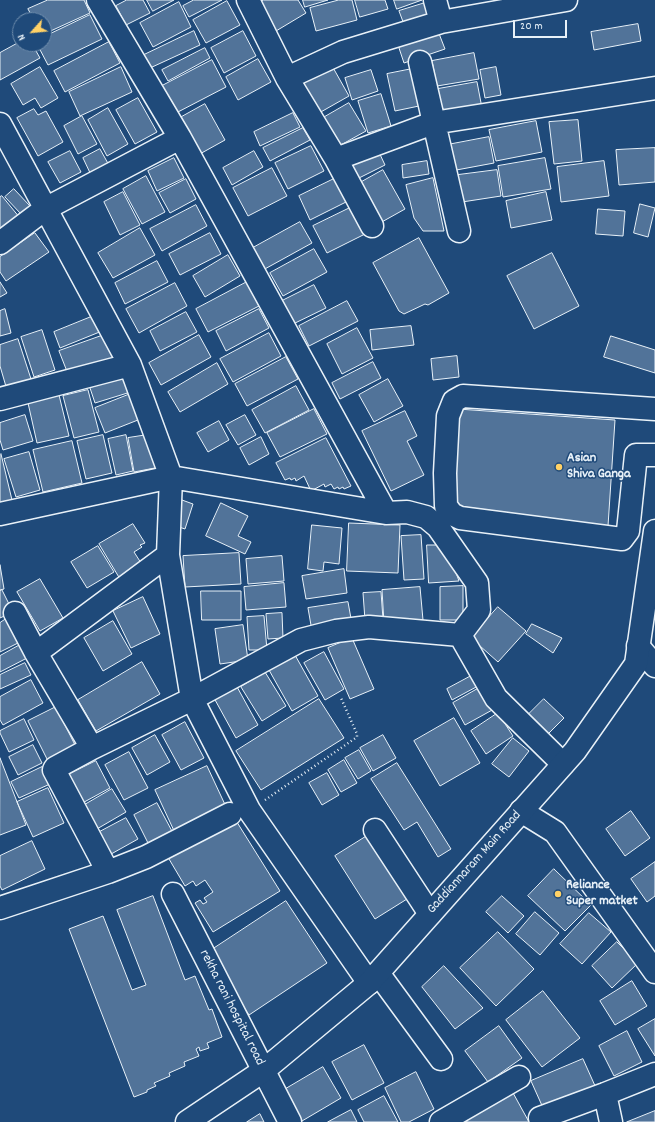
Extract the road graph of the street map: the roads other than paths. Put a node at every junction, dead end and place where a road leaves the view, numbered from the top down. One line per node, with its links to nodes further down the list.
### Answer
1 (98, 0): 11 (street)
2 (248, 0): 7 (street)
3 (435, 0): 5 (street)
4 (566, 0): 5 (street)
5 (441, 22): 7 (street)
6 (420, 62): 9 (street)
7 (287, 78): 12 (street)
8 (655, 88): 9 (street)
9 (433, 123): 12 (street); 15 (street)
10 (0, 124): 13 (street)
11 (180, 138): 13 (street); 22 (street)
12 (336, 159): 14 (street)
13 (45, 209): 16 (street); 17 (street)
14 (372, 226)
15 (459, 231)
16 (0, 243)
17 (130, 365): 18 (street); 21 (street)
18 (0, 399)
19 (655, 409): 20 (street)
20 (655, 455)
21 (171, 477): 22 (street); 23 (street); 25 (street)
22 (386, 513): 27 (street)
23 (0, 514)
24 (655, 531): 28 (street, Gaddiannaram Main Road)
25 (168, 555): 29 (street); 31 (street)
26 (15, 613): 29 (street)
27 (460, 635): 31 (street); 33 (street)
28 (638, 646): 30 (street); 33 (street, Gaddiannaram Main Road)
29 (36, 653): 32 (street)
30 (655, 666)
31 (192, 698): 32 (street); 35 (street)
32 (92, 748): 37 (street)
33 (563, 764): 34 (street, Gaddiannaram Main Road)
34 (521, 811): 40 (street, Gaddiannaram Main Road); 41 (street)
35 (240, 812): 37 (street); 42 (street)
36 (375, 830): 40 (street)
37 (108, 872): 39 (street)
38 (172, 894): 44 (street, rekha rani hospital road)
39 (0, 908)
40 (430, 914): 42 (street, Gaddiannaram Main Road)
41 (655, 972)
42 (373, 978): 43 (street); 44 (street, Gaddiannaram Main Road)
43 (441, 1059)
44 (263, 1071): 50 (street, Gaddiannaram Main Road); 51 (street, rekha rani hospital road)
45 (655, 1074): 47 (street)
46 (519, 1077): 49 (street)
47 (605, 1094): 48 (street); 52 (street)
48 (540, 1118)
49 (444, 1121)
50 (187, 1122)
51 (290, 1122)
52 (611, 1122)

